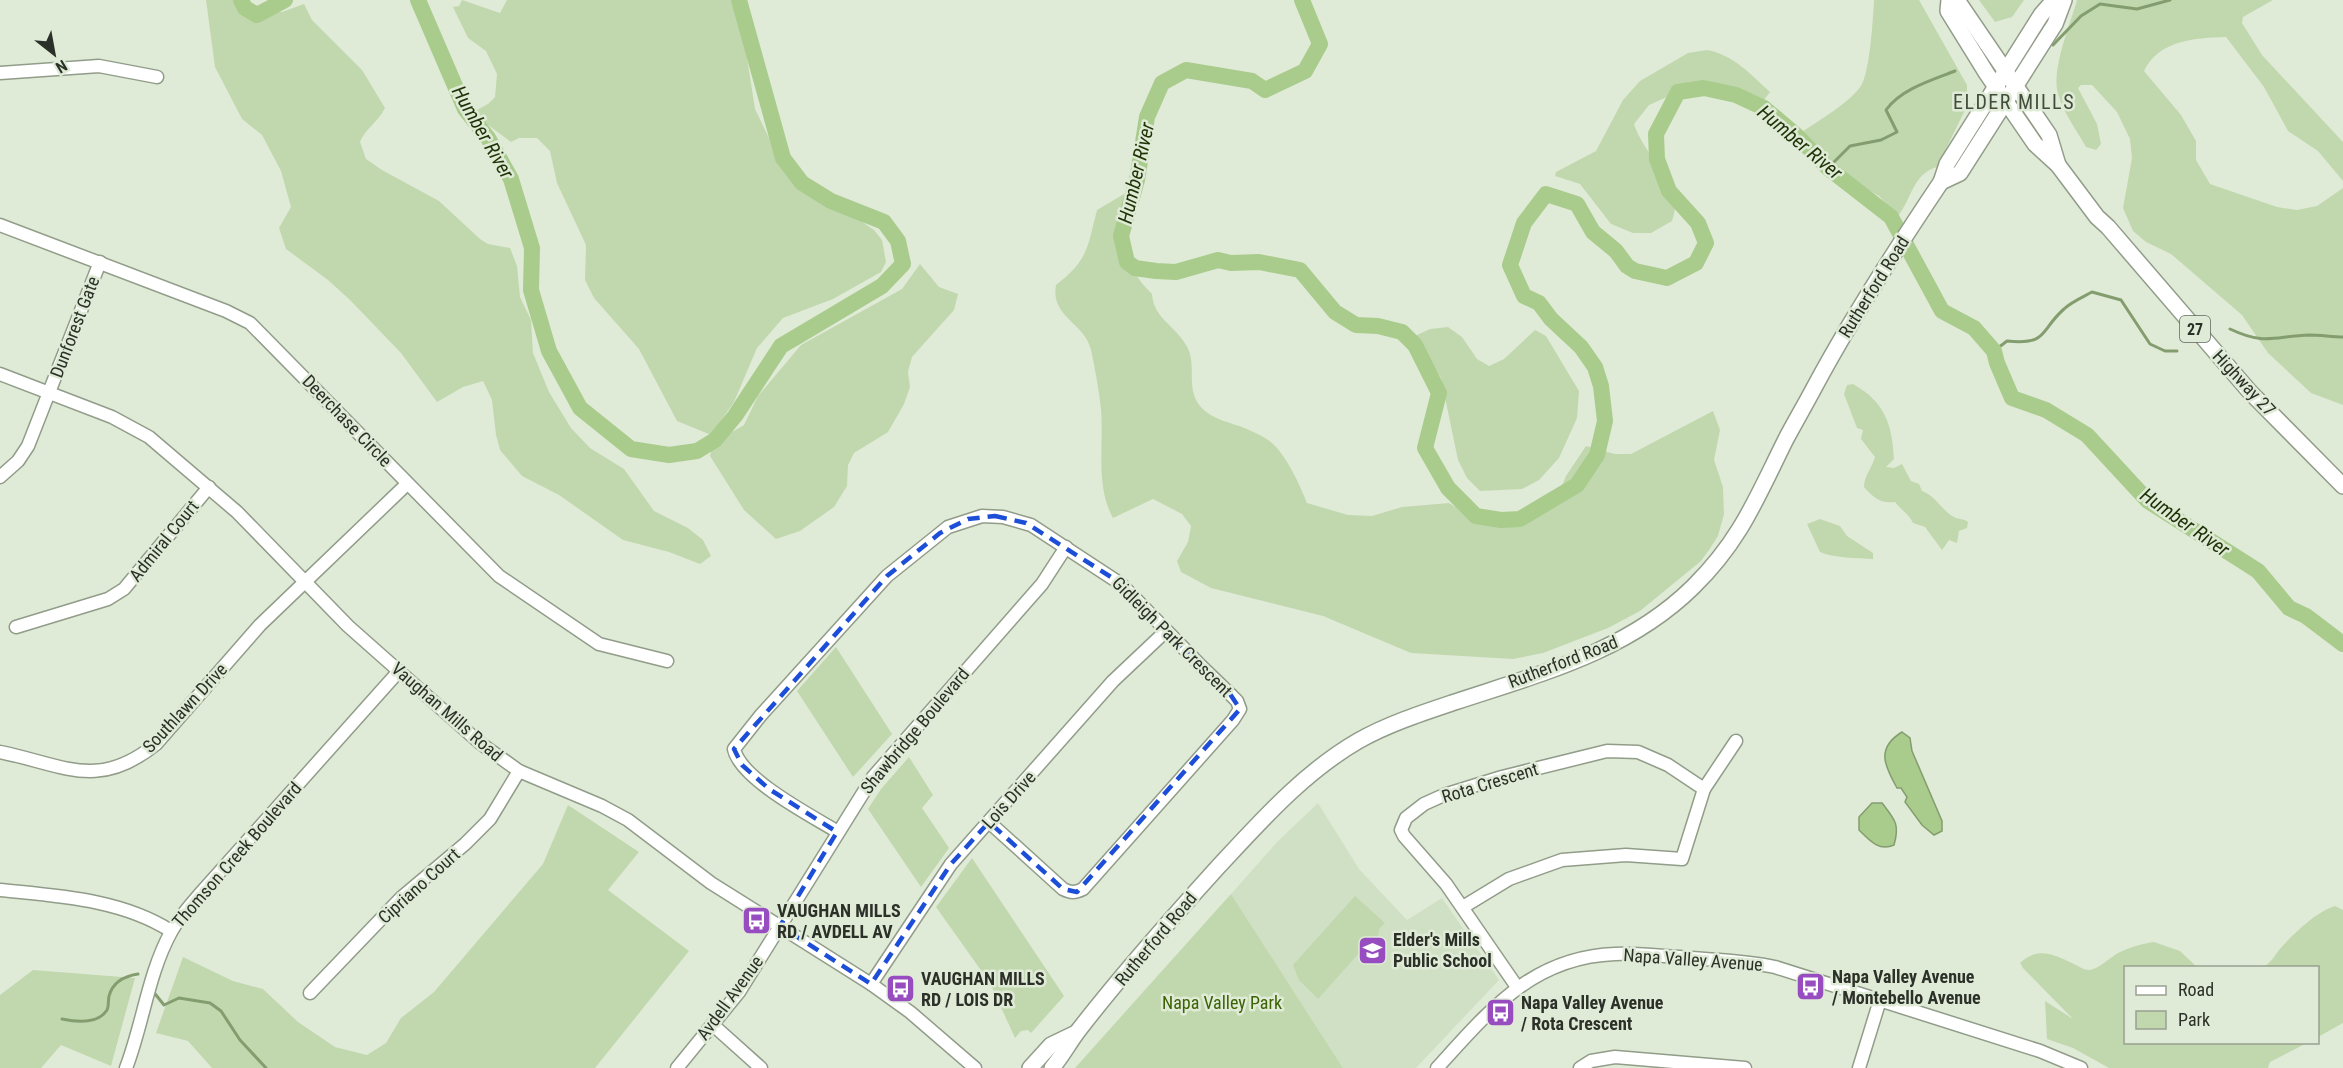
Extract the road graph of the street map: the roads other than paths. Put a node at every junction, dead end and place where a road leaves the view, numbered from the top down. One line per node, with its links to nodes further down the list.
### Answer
1 (1949, 0): 9 (main road, Highway 27 / 27)
2 (1957, 0): 5 (main road, Highway 27 / 27)
3 (2054, 0): 5 (main road, Rutherford Road)
4 (2064, 0): 8 (main road, Rutherford Road)
5 (2007, 72): 8 (main road, Highway 27 / 27); 9 (main road, Rutherford Road)
6 (0, 73): 7 (street)
7 (157, 77)
8 (2017, 86): 10 (main road, Rutherford Road); 11 (main road, Highway 27 / 27)
9 (1996, 88): 10 (main road, Highway 27 / 27); 12 (main road, Rutherford Road)
10 (2007, 102): 11 (main road, Highway 27 / 27); 12 (main road, Rutherford Road)
11 (2058, 165): 19 (main road, Highway 27 / 27)
12 (1941, 182): 42 (main road, Rutherford Road)
13 (0, 225): 14 (street, Deerchase Circle)
14 (100, 262): 16 (street, Dunforest Gate); 18 (street, Deerchase Circle)
15 (0, 374): 16 (street, Vaughan Mills Road)
16 (50, 392): 17 (street, Dunforest Gate); 20 (street, Vaughan Mills Road)
17 (0, 477)
18 (407, 484): 22 (street, Southlawn Drive); 25 (street, Deerchase Circle)
19 (2343, 486)
20 (209, 487): 22 (street, Vaughan Mills Road); 23 (street, Admiral Court)
21 (1066, 547): 24 (street, Gidleigh Park Crescent); 32 (street, Shawbridge Boulevard); 32 (street, Gidleigh Park Crescent)
22 (305, 582): 26 (street, Vaughan Mills Road); 28 (street, Southlawn Drive)
23 (15, 627)
24 (1166, 631): 31 (street, Lois Drive); 31 (street, Gidleigh Park Crescent)
25 (668, 661)
26 (399, 671): 29 (street, Vaughan Mills Road); 36 (street, Thomson Creek Boulevard)
27 (1736, 741): 30 (street)
28 (0, 752)
29 (519, 771): 35 (street, Vaughan Mills Road); 39 (street, Cipriano Court)
30 (1704, 789): 34 (street); 34 (street, Rota Crescent)
31 (989, 822): 37 (street, Lois Drive)
32 (837, 831): 35 (street, Shawbridge Boulevard)
33 (0, 890): 36 (street)
34 (1462, 907): 38 (street, Rota Crescent)
35 (780, 926): 37 (street, Vaughan Mills Road); 41 (street, Avdell Avenue)
36 (171, 931): 43 (street, Thomson Creek Boulevard)
37 (871, 984): 46 (street, Vaughan Mills Road)
38 (1517, 987): 40 (street, Napa Valley Avenue); 49 (street, Napa Valley Avenue)
39 (310, 993)
40 (1880, 1000): 52 (street); 53 (street, Napa Valley Avenue)
41 (713, 1025): 44 (street, Avdell Avenue); 45 (street)
42 (1076, 1034): 47 (main road, Rutherford Road); 48 (main road, Rutherford Road)
43 (126, 1068)
44 (677, 1068)
45 (762, 1068)
46 (975, 1068)
47 (1030, 1068)
48 (1052, 1068)
49 (1437, 1068)
50 (1580, 1068): 51 (street)
51 (1745, 1068)
52 (1859, 1068)
53 (2081, 1068)

